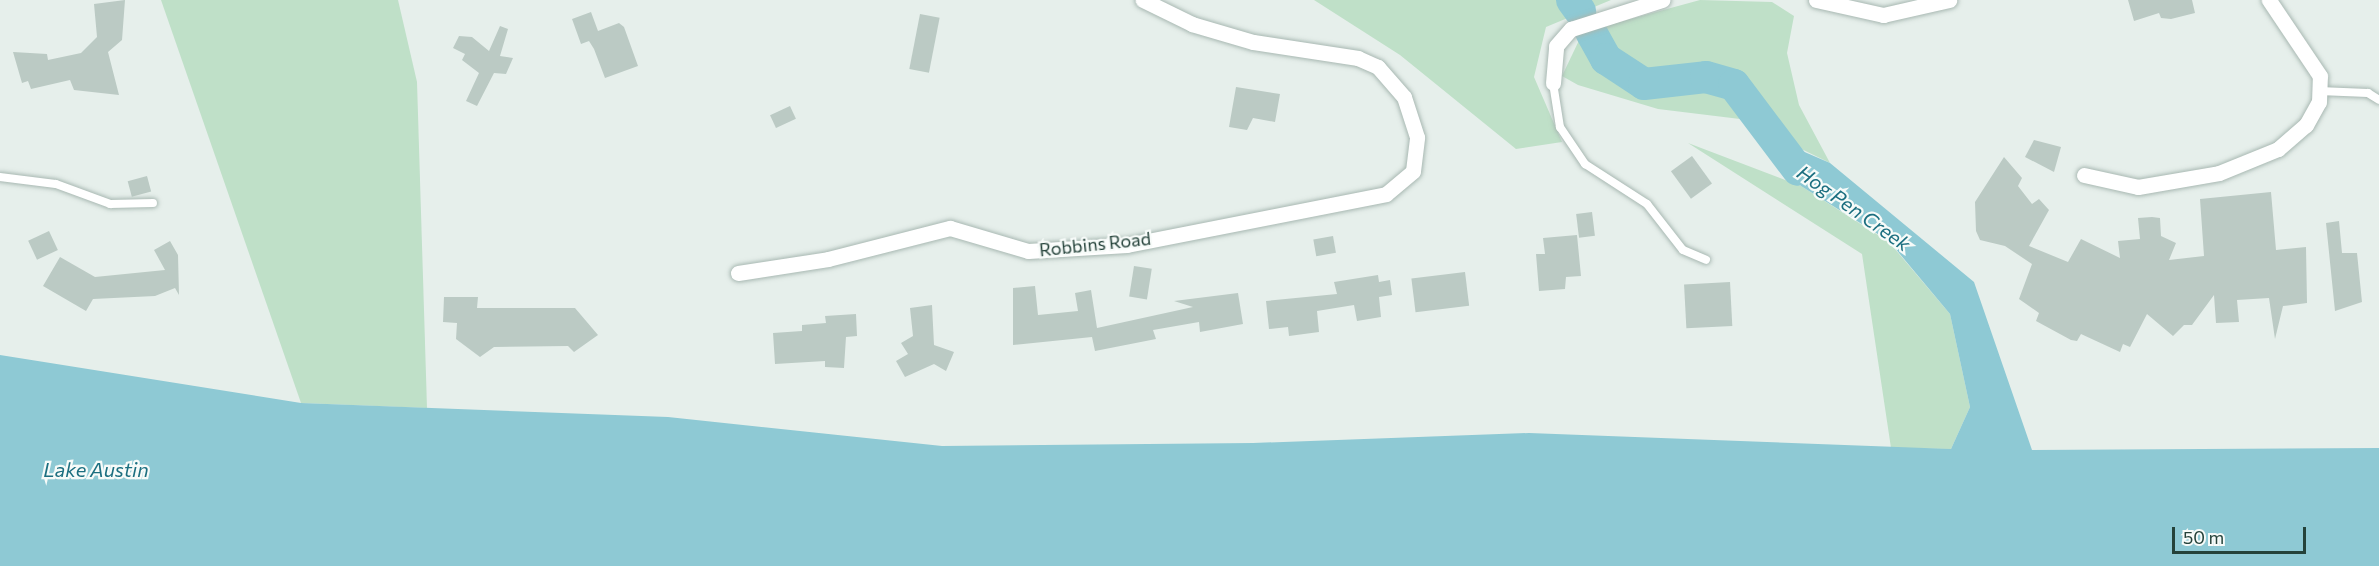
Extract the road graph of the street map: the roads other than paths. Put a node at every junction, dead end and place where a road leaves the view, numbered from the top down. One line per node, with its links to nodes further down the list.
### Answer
1 (1143, 0): 13 (street, Robbins Road)
2 (1662, 0): 6 (street)
3 (1816, 0): 4 (street)
4 (1949, 0)
5 (2269, 0): 7 (street)
6 (1553, 83): 12 (lane)
7 (2319, 91): 8 (lane); 9 (street)
8 (2379, 100)
9 (2084, 175)
10 (0, 177): 11 (lane)
11 (153, 203)
12 (1706, 260)
13 (738, 273)

